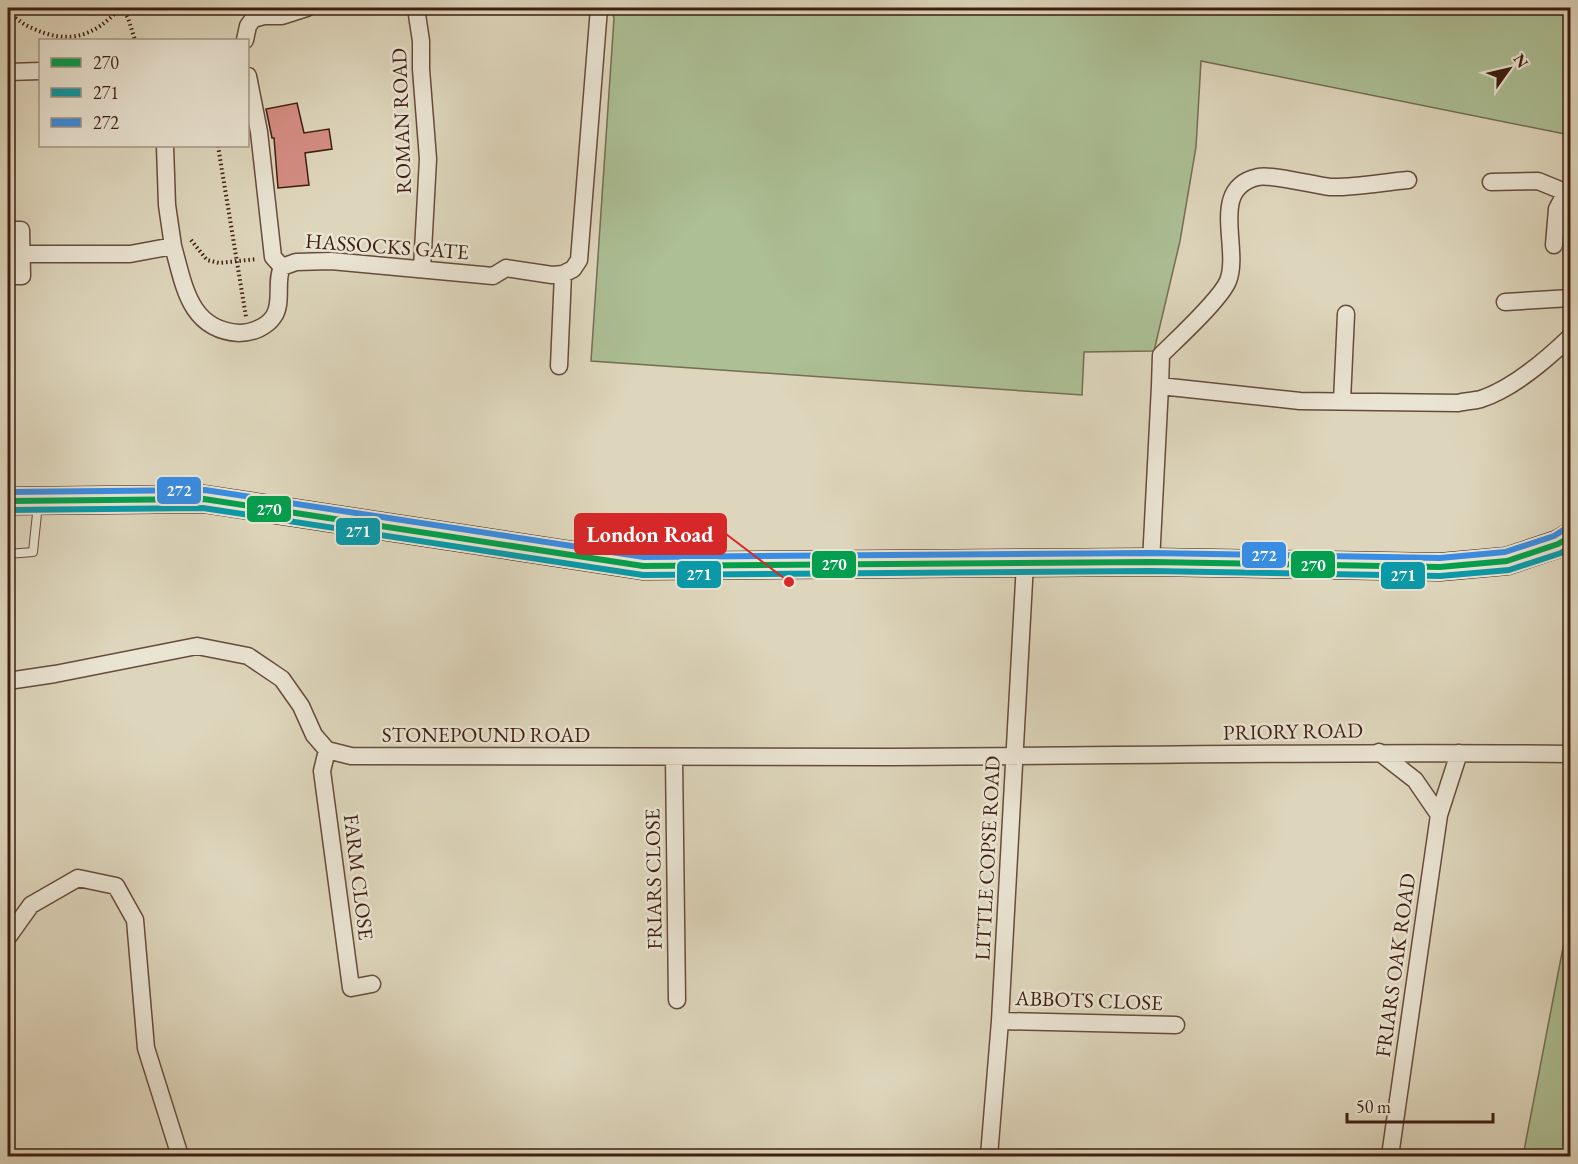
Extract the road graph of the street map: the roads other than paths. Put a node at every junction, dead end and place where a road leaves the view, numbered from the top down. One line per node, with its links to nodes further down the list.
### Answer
1 (308, 8): 4 (street)
2 (416, 8): 17 (street, ROMAN ROAD)
3 (599, 8): 18 (street)
4 (244, 39)
5 (39, 71): 6 (street)
6 (8, 72)
7 (249, 81): 16 (street)
8 (165, 147): 13 (street)
9 (1408, 180): 25 (street)
10 (1491, 182): 11 (street)
11 (1568, 193): 14 (street)
12 (8, 230): 15 (street)
13 (173, 240): 15 (street); 16 (street, HASSOCKS GATE)
14 (1554, 245)
15 (22, 254): 19 (street)
16 (277, 262): 17 (street, HASSOCKS GATE)
17 (422, 269): 18 (street, HASSOCKS GATE)
18 (563, 274): 24 (street)
19 (8, 276)
20 (1570, 298): 21 (street)
21 (1505, 302)
22 (1346, 314): 26 (street)
23 (1570, 337): 26 (street)
24 (559, 366)
25 (1160, 386): 26 (street); 31 (street)
26 (1342, 401)
27 (8, 501): 28 (main road)
28 (38, 501): 30 (lane); 32 (main road)
29 (1570, 537): 31 (main road)
30 (8, 554)
31 (1150, 562): 32 (main road)
32 (1025, 563): 38 (street, LITTLE COPSE ROAD)
33 (8, 681): 34 (street)
34 (327, 750): 39 (street, STONEPOUND ROAD); 42 (street, FARM CLOSE)
35 (1379, 752): 36 (street, PRIORY ROAD); 38 (street, PRIORY ROAD); 40 (street)
36 (1459, 753): 37 (street, PRIORY ROAD); 40 (street, FRIARS OAK ROAD)
37 (1570, 754)
38 (1016, 756): 39 (street, STONEPOUND ROAD); 44 (street, LITTLE COPSE ROAD)
39 (674, 758): 43 (street, FRIARS CLOSE)
40 (1439, 815): 48 (street, FRIARS OAK ROAD)
41 (8, 937): 46 (street)
42 (372, 984)
43 (677, 1000)
44 (1000, 1020): 45 (street, ABBOTS CLOSE); 47 (street, LITTLE COPSE ROAD)
45 (1176, 1025)
46 (180, 1156)
47 (989, 1156)
48 (1390, 1156)

